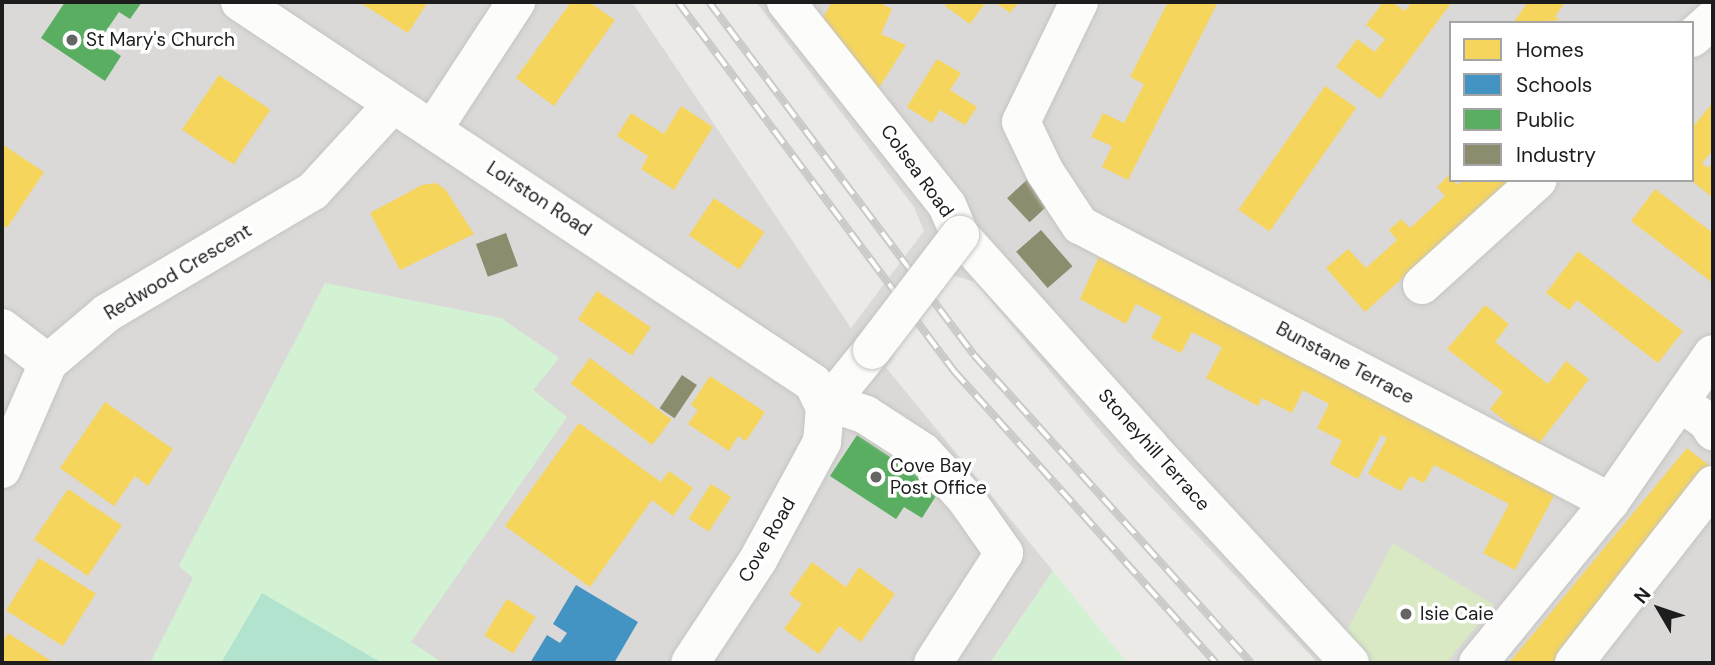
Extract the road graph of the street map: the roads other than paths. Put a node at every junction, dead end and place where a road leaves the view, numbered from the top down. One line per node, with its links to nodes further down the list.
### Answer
1 (240, 2): 7 (street, Loirston Road)
2 (516, 2): 8 (street)
3 (1079, 2): 20 (street, Bunstane Terrace)
4 (799, 8): 10 (street, Colsea Road)
5 (1713, 19): 6 (street)
6 (1694, 36)
7 (393, 104): 8 (street, Loirston Road); 14 (street, Redwood Crescent)
8 (433, 129): 16 (street, Loirston Road)
9 (1536, 182): 11 (street)
10 (960, 235): 16 (street, Colsea Road, bridge); 23 (street, Stoneyhill Terrace)
11 (1447, 278)
12 (2, 328): 14 (street)
13 (1713, 354): 15 (street)
14 (48, 363): 18 (street, Redwood Crescent)
15 (1681, 403): 17 (street); 20 (street)
16 (825, 408): 21 (street, Cove Road); 22 (street)
17 (1713, 430)
18 (2, 469)
19 (1713, 485): 25 (street)
20 (1610, 502): 24 (street)
21 (690, 663)
22 (933, 663)
23 (1350, 663)
24 (1478, 663)
25 (1574, 663)

